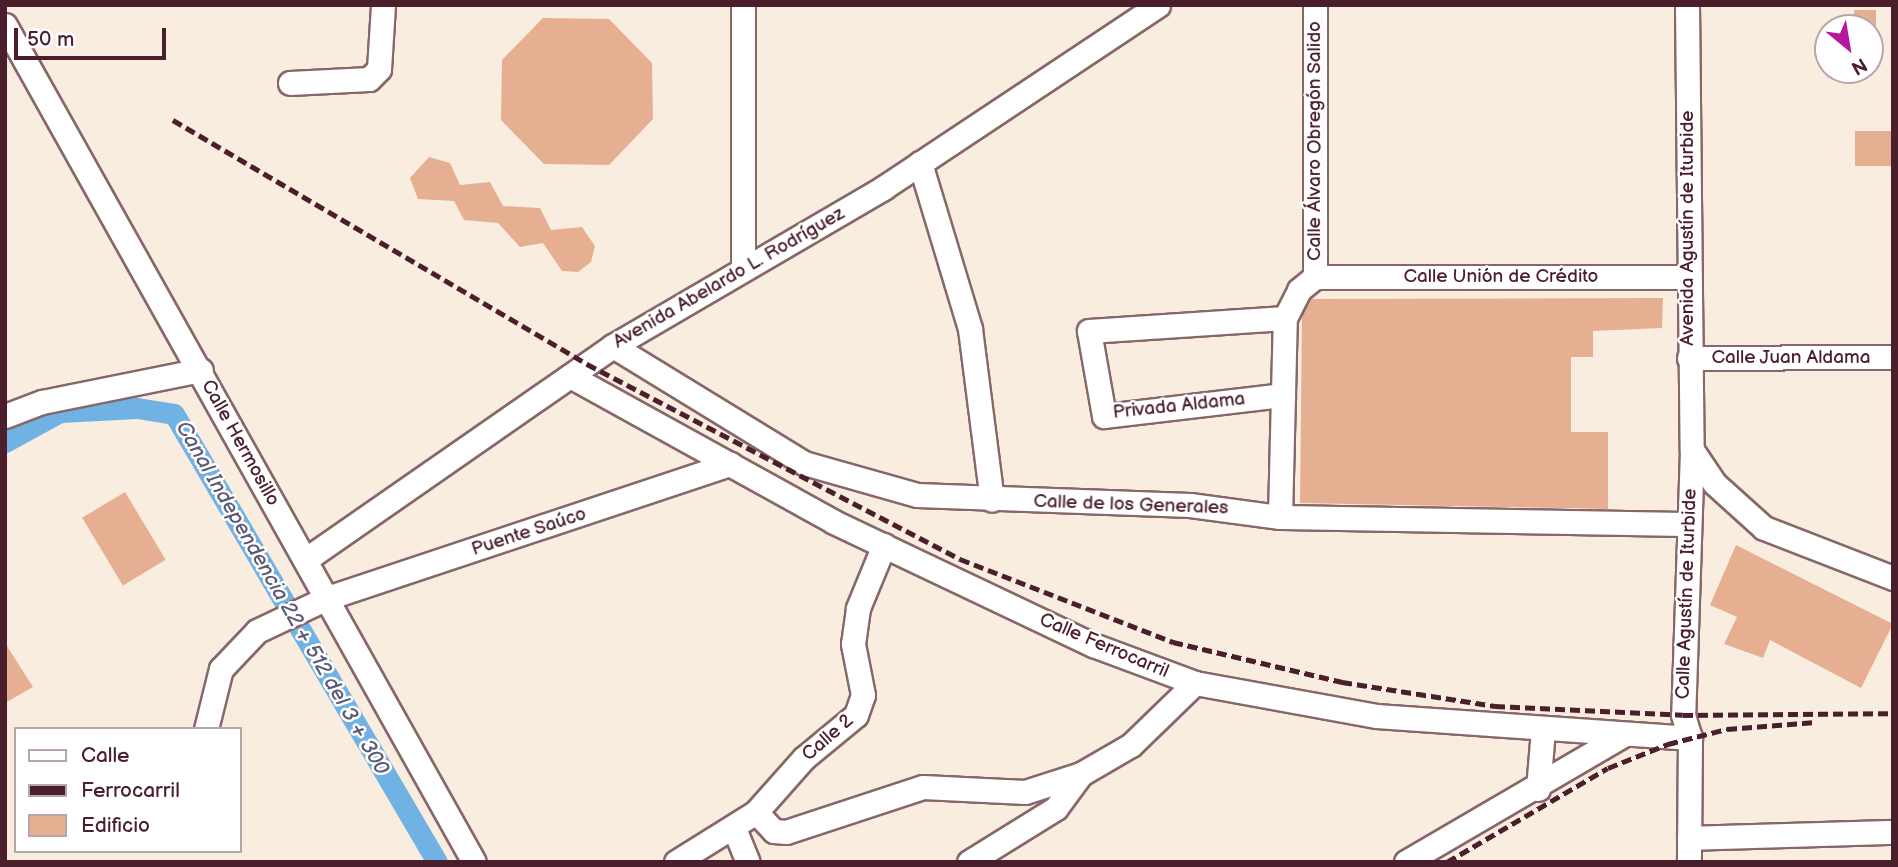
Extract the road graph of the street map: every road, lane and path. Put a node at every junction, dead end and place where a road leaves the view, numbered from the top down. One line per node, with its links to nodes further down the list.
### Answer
1 (383, 5): 7 (street)
2 (743, 5): 9 (street)
3 (1158, 5): 8 (street, Avenida Abelardo L. Rodríguez)
4 (1315, 5): 10 (street, Calle Álvaro Obregón Salido)
5 (1687, 5): 11 (street, Avenida Agustín de Iturbide)
6 (5, 25): 16 (street, Calle Hermosillo)
7 (290, 83)
8 (920, 163): 9 (street, Avenida Abelardo L. Rodríguez); 22 (street)
9 (743, 269): 13 (street, Avenida Abelardo L. Rodríguez)
10 (1314, 277): 11 (street, Calle Unión de Crédito); 12 (street, Calle Álvaro Obregón Salido)
11 (1688, 277): 15 (street, Avenida Agustín de Iturbide)
12 (1285, 318): 18 (street, Calle Álvaro Obregón Salido); 18 (street, Privada Aldama)
13 (613, 346): 17 (street, Avenida Abelardo L. Rodríguez); 22 (street, Calle de los Generales)
14 (1893, 357): 15 (street, Calle Juan Aldama)
15 (1689, 358): 20 (street, Avenida Agustín de Iturbide)
16 (201, 370): 19 (street); 26 (street, Calle Hermosillo)
17 (570, 376): 21 (street, Calle Ferrocarril); 26 (street, Avenida Abelardo L. Rodríguez)
18 (1283, 395): 23 (street, Calle Álvaro Obregón Salido)
19 (5, 416)
20 (1692, 450): 24 (street, Calle Agustín de Iturbide); 27 (street)
21 (730, 464): 25 (street, Calle Ferrocarril); 28 (street, Puente Saúco)
22 (992, 500): 23 (street, Calle de los Generales)
23 (1280, 517): 24 (street, Calle de los Generales)
24 (1687, 524): 33 (street, Calle Agustín de Iturbide)
25 (884, 545): 29 (street, Calle Ferrocarril); 36 (street, Calle 2)
26 (305, 560): 28 (street, Calle Hermosillo)
27 (1893, 578)
28 (326, 599): 30 (street, Puente Saúco); 40 (street, Calle Hermosillo)
29 (1195, 684): 31 (street, Calle Ferrocarril); 34 (street)
30 (206, 727)
31 (1543, 730): 32 (street, Calle Ferrocarril); 35 (street)
32 (1623, 735): 33 (street, Calle Ferrocarril); 35 (street)
33 (1690, 738): 39 (street, Calle Agustín de Iturbide)
34 (1081, 774): 36 (street); 43 (street)
35 (1538, 789): 44 (street)
36 (756, 813): 37 (street, Calle 2)
37 (734, 828): 41 (street, Calle 2); 42 (street)
38 (1893, 832): 39 (street)
39 (1689, 838): 45 (street, Calle Agustín de Iturbide)
40 (474, 862)
41 (676, 862)
42 (748, 862)
43 (969, 862)
44 (1406, 862)
45 (1689, 862)

